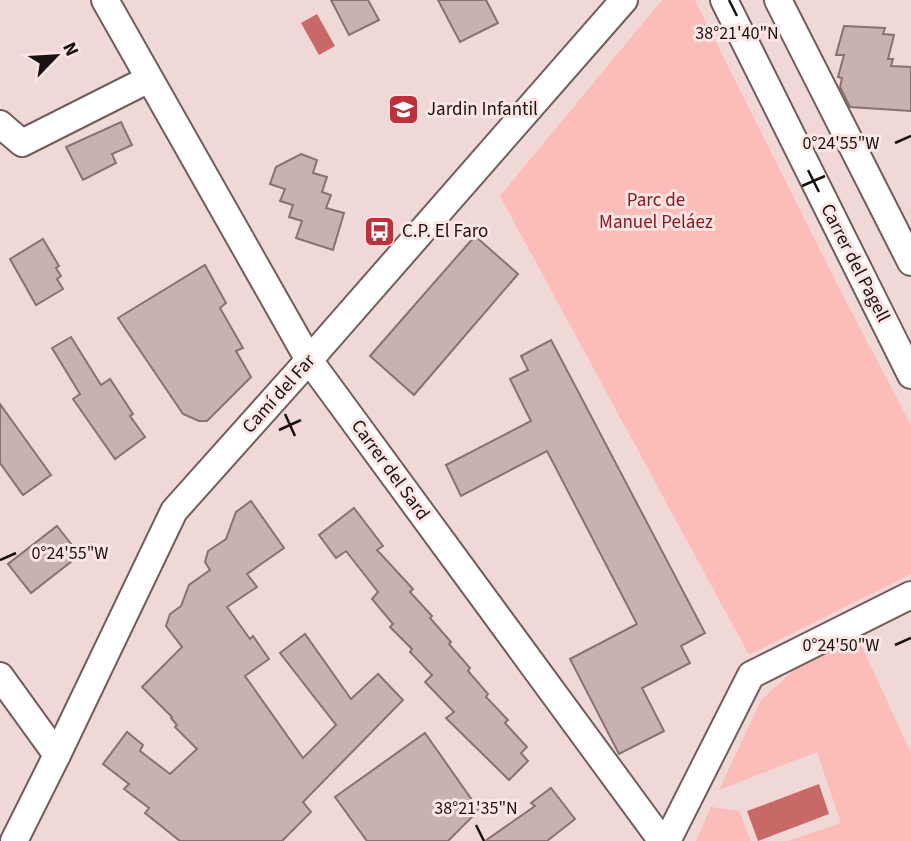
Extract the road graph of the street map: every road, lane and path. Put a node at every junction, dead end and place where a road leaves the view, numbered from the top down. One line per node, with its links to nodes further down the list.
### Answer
1 (105, 0): 5 (street, Carrer del Sard)
2 (624, 0): 8 (street, Camí del Far)
3 (724, 0): 9 (street, Carrer del Pagell)
4 (778, 0): 7 (street)
5 (149, 79): 6 (street); 8 (street, Carrer del Sard)
6 (0, 124)
7 (911, 262)
8 (309, 360): 12 (street, Camí del Far); 14 (street, Carrer del Sard)
9 (911, 375)
10 (911, 595): 15 (street)
11 (0, 676): 12 (street)
12 (57, 755): 13 (street, Camí del Far)
13 (14, 841)
14 (662, 841)
15 (667, 841)

